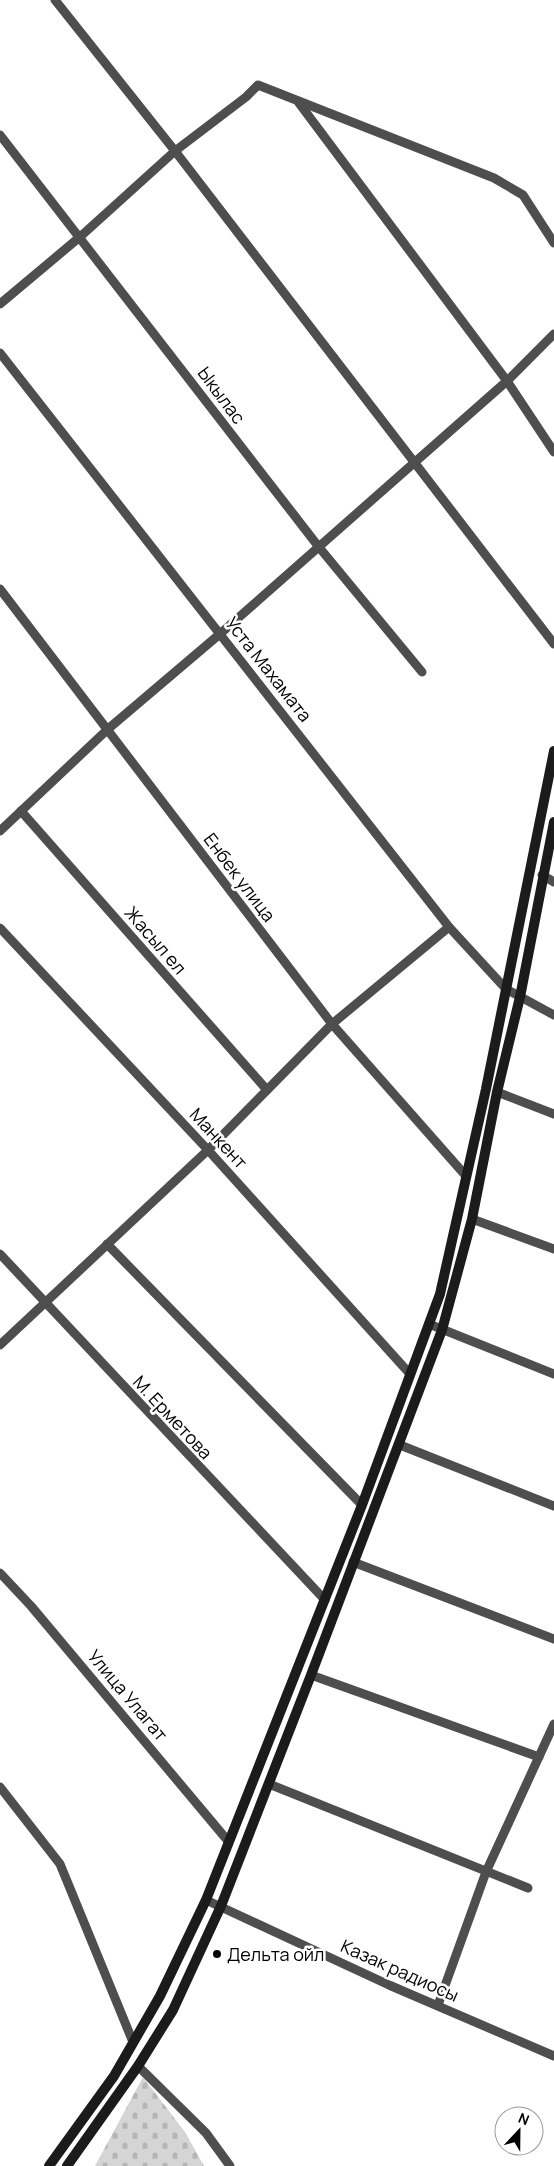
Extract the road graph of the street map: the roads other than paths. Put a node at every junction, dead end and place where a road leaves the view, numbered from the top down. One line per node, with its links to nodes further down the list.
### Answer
1 (55, 0): 4 (street)
2 (298, 102): 4 (street); 6 (street); 10 (street)
3 (0, 135): 5 (street, Ыкылас)
4 (175, 152): 5 (street); 12 (street)
5 (80, 236): 7 (street); 13 (street, Ыкылас)
6 (554, 243)
7 (0, 304)
8 (554, 334): 10 (street)
9 (0, 352): 15 (street, Уста Махамата)
10 (507, 381): 11 (street); 12 (street)
11 (554, 452)
12 (414, 462): 13 (street); 16 (street)
13 (318, 546): 15 (street); 17 (street, Ыкылас)
14 (0, 589): 18 (street, Енбек улица)
15 (221, 633): 18 (street); 25 (street, Уста Махамата)
16 (554, 644)
17 (422, 672)
18 (108, 729): 20 (street); 30 (street, Енбек улица)
19 (554, 750): 27 (main road)
20 (21, 811): 22 (street); 31 (street, Жасыл ел)
21 (554, 822): 23 (main road)
22 (0, 829)
23 (542, 875): 24 (street); 28 (main road)
24 (554, 882)
25 (449, 927): 27 (street, Уста Махамата); 30 (street)
26 (0, 928): 34 (street, Манкент)
27 (506, 989): 28 (street, Уста Махамата); 35 (main road)
28 (520, 997): 29 (street, Уста Махамата); 32 (main road)
29 (554, 1015)
30 (332, 1024): 31 (street); 35 (street, Енбек улица)
31 (267, 1090): 34 (street)
32 (497, 1092): 33 (street); 36 (main road)
33 (554, 1114)
34 (208, 1150): 37 (street); 44 (street, Манкент)
35 (466, 1176): 41 (main road)
36 (472, 1219): 38 (street); 42 (main road)
37 (107, 1244): 40 (street); 47 (street)
38 (554, 1250)
39 (0, 1254): 40 (street, М. Ерметова)
40 (44, 1302): 43 (street); 51 (street, М. Ерметова)
41 (429, 1324): 42 (street); 44 (main road)
42 (442, 1330): 45 (street); 46 (main road)
43 (0, 1344)
44 (410, 1374): 47 (main road)
45 (554, 1374)
46 (400, 1445): 48 (street); 49 (main road)
47 (362, 1505): 51 (main road)
48 (554, 1506)
49 (353, 1562): 53 (main road); 54 (street)
50 (0, 1573): 60 (street, Улица Улагат)
51 (325, 1600): 52 (main road)
52 (314, 1626): 53 (main road); 60 (main road)
53 (327, 1631): 55 (main road)
54 (554, 1640)
55 (312, 1675): 57 (street); 58 (main road)
56 (554, 1724): 57 (street)
57 (539, 1757): 61 (street)
58 (269, 1784): 61 (street); 64 (main road)
59 (0, 1788): 66 (street)
60 (228, 1841): 63 (main road)
61 (486, 1872): 62 (street); 65 (street)
62 (528, 1888)
63 (206, 1900): 64 (street, Казак радиосы); 66 (main road)
64 (220, 1906): 65 (street, Казак радиосы); 68 (main road)
65 (438, 2005): 67 (street, Казак радиосы)
66 (133, 2042): 69 (main road)
67 (554, 2056)
68 (138, 2066): 70 (main road); 71 (street)
69 (49, 2166)
70 (67, 2166)
71 (230, 2166)

